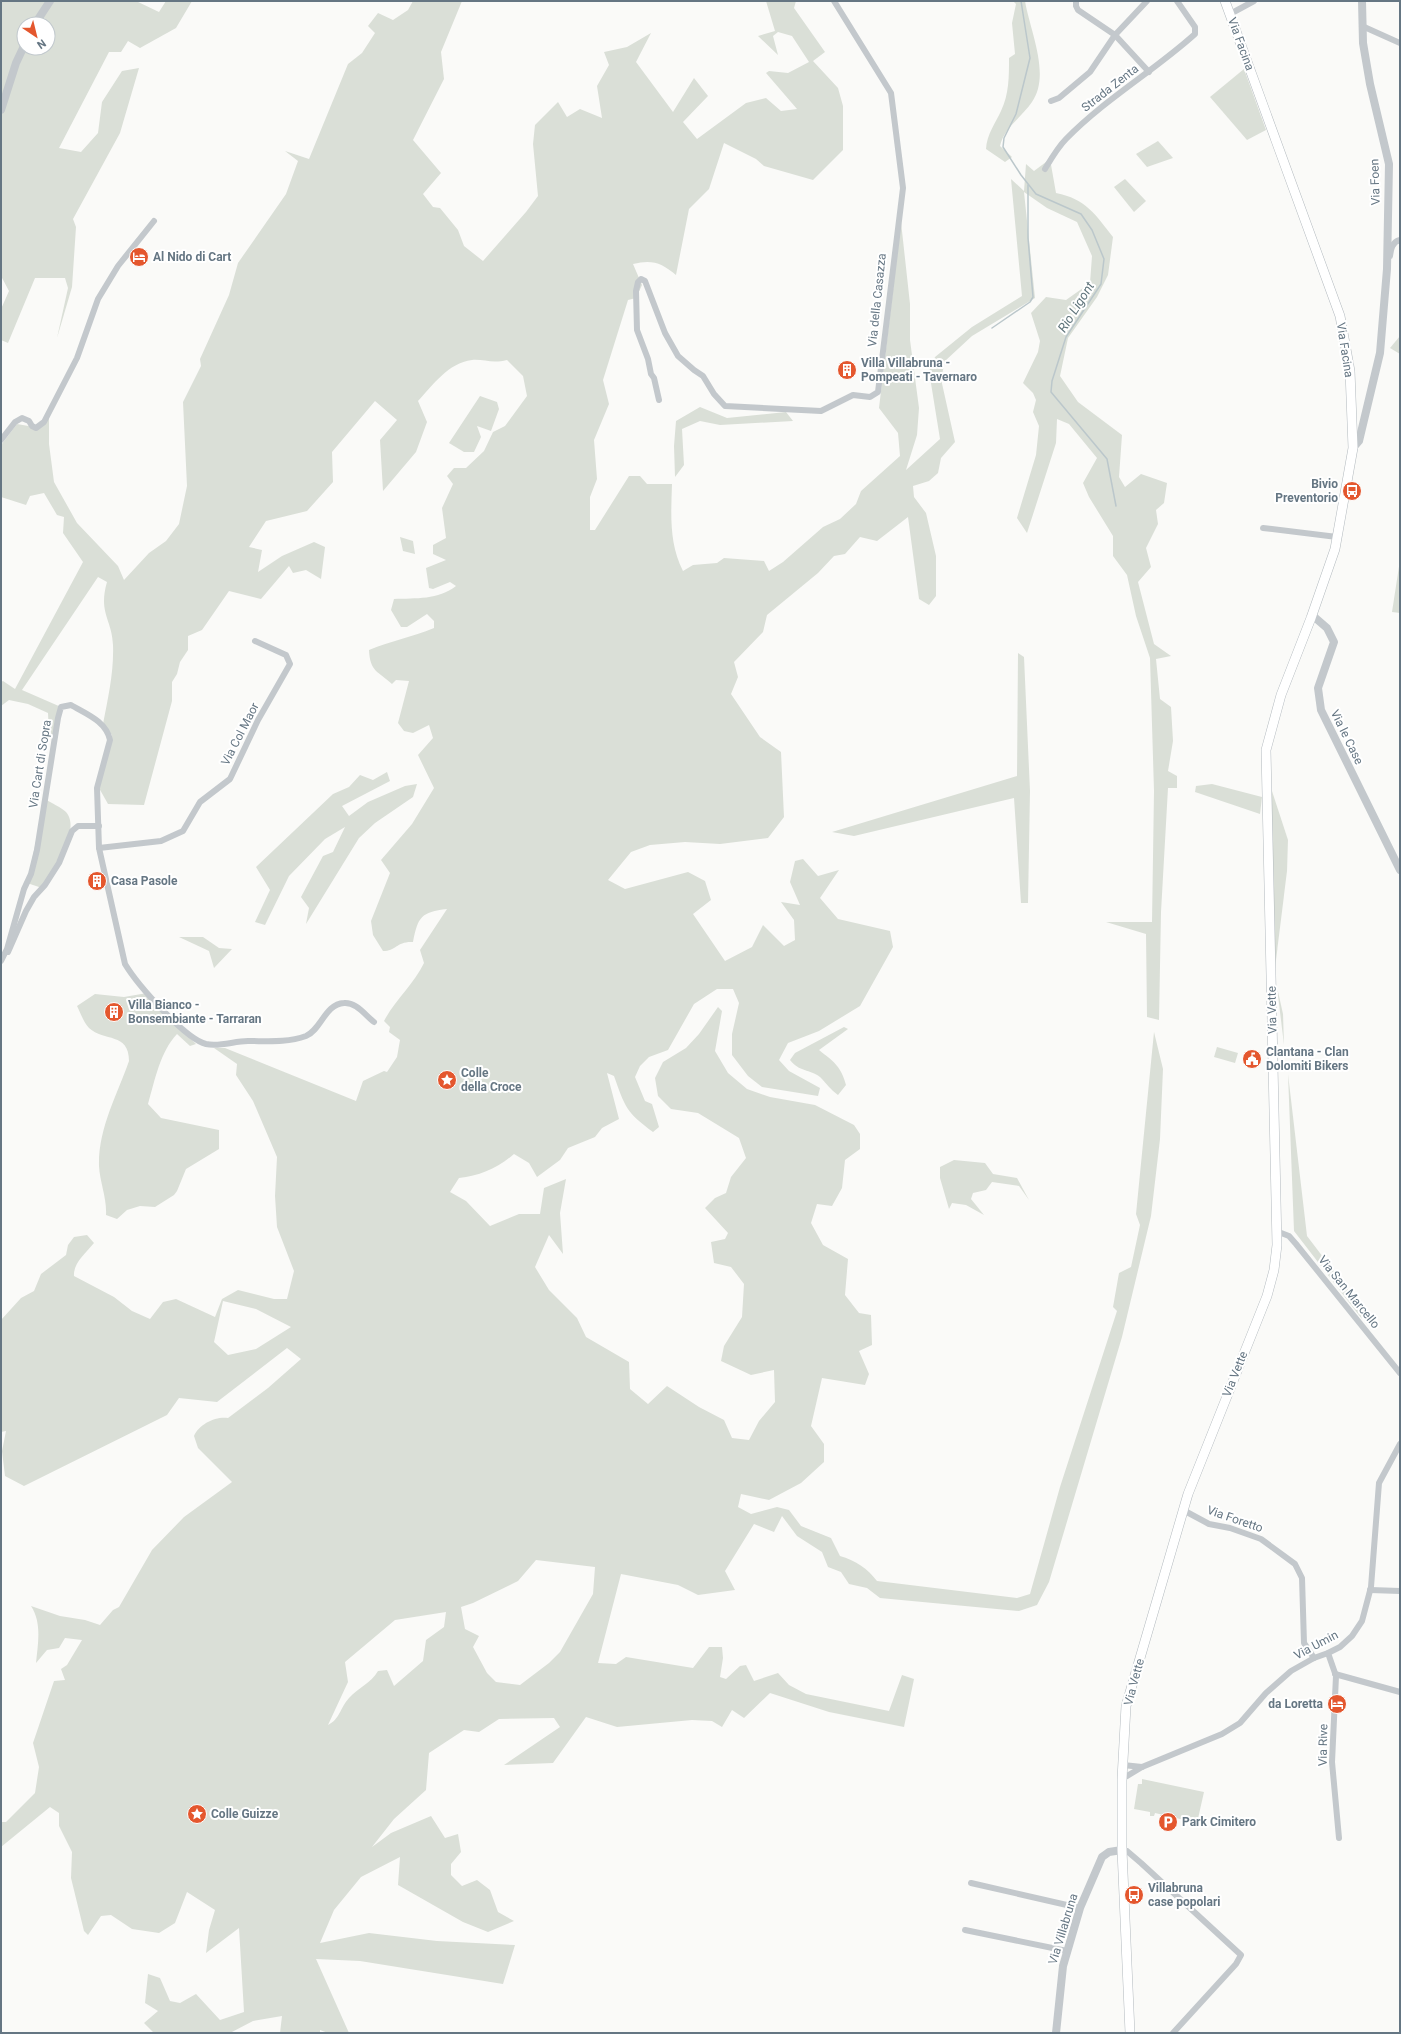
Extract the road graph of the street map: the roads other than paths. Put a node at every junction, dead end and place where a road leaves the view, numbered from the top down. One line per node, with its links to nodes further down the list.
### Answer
1 (50, 1): 10 (street)
2 (834, 1): 22 (street, Via della Casazza)
3 (1076, 1): 12 (street)
4 (1147, 1): 12 (street)
5 (1177, 1): 15 (street, Strada Zenta)
6 (1225, 1): 9 (main road, Via Facina)
7 (1254, 1): 9 (street)
8 (1362, 1): 11 (street, Via Foen)
9 (1230, 14): 24 (main road, Via Facina)
10 (40, 16)
11 (1362, 26): 13 (street); 21 (street, Via Foen)
12 (1115, 35): 15 (street); 16 (street)
13 (1400, 43)
14 (19, 56): 17 (street)
15 (1149, 72): 18 (street, Strada Zenta)
16 (1051, 101)
17 (1, 110)
18 (1045, 169)
19 (154, 221): 23 (street)
20 (1400, 240): 21 (street, Via Foen)
21 (1387, 268): 24 (street, Via Foen)
22 (659, 400)
23 (1, 440)
24 (1353, 448): 26 (main road, Via Facina)
25 (1263, 528): 26 (street)
26 (1337, 538): 27 (main road, Via Facina)
27 (1312, 615): 29 (main road, Via Facina); 32 (street, Via le Case)
28 (255, 640): 31 (street, Via Col Maor)
29 (1277, 707): 35 (main road, Via Vette)
30 (99, 826): 31 (street, Via Cart di Sopra); 33 (street); 33 (street, Via Cart di Sopra)
31 (99, 848): 34 (street, Via Cart di Sopra)
32 (1400, 870)
33 (1, 962)
34 (374, 1022)
35 (1276, 1231): 36 (street, Via San Marcello); 38 (main road, Via Vette)
36 (1400, 1373)
37 (1400, 1444): 39 (street, Via Umin)
38 (1183, 1510): 42 (street, Via Foretto); 45 (main road, Via Vette)
39 (1370, 1590): 40 (street); 41 (street, Via Umin)
40 (1400, 1591)
41 (1328, 1653): 42 (street, Via Umin); 43 (street, Via Rive)
42 (1314, 1658): 46 (street, Via Umin)
43 (1335, 1674): 44 (street); 48 (street, Via Rive)
44 (1400, 1692)
45 (1122, 1765): 46 (street); 47 (main road, Via Vette)
46 (1142, 1768): 47 (street, Via Umin)
47 (1122, 1779): 49 (main road, Via Vette)
48 (1339, 1838)
49 (1122, 1850): 51 (street, Via Villabruna); 55 (main road, Via Vette); 56 (street)
50 (971, 1883): 51 (street)
51 (1080, 1908): 53 (street, Via Villabruna)
52 (965, 1930): 53 (street)
53 (1067, 1951): 54 (street, Via Villabruna)
54 (1056, 2033)
55 (1130, 2033)
56 (1173, 2033)

